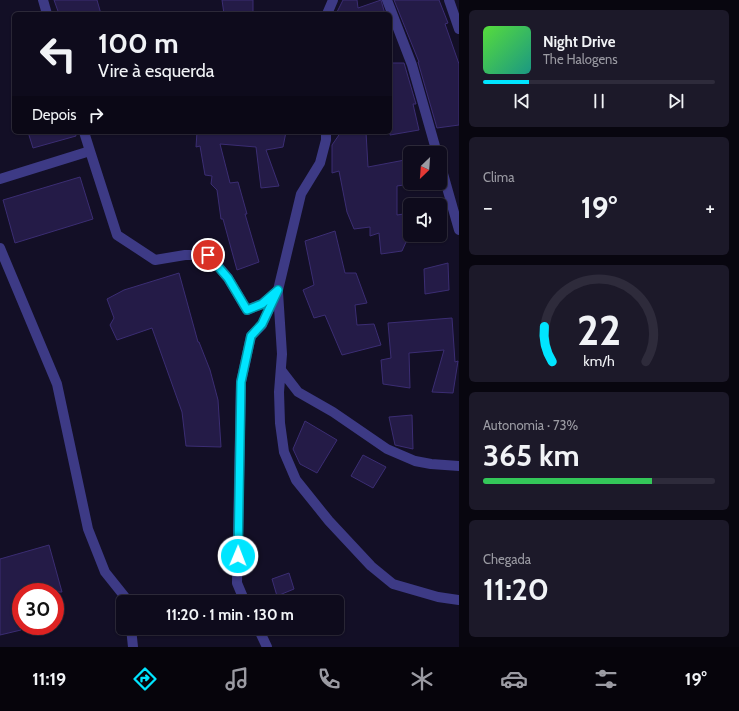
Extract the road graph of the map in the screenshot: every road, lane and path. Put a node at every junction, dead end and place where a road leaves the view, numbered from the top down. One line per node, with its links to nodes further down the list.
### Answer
1 (43, 0): 5 (street)
2 (333, 0): 6 (street)
3 (387, 0): 7 (street)
4 (449, 0): 9 (street)
5 (46, 12)
6 (328, 12)
7 (392, 12)
8 (392, 13): 12 (street)
9 (459, 29)
10 (85, 134): 13 (street)
11 (326, 134): 19 (street)
12 (435, 146)
13 (90, 151): 14 (street); 19 (street)
14 (0, 179)
15 (447, 184): 16 (street)
16 (457, 214): 17 (street)
17 (459, 230)
18 (0, 248): 22 (street)
19 (278, 290): 20 (street); 23 (street)
20 (281, 370): 21 (street); 24 (street)
21 (459, 466)
22 (123, 595)
23 (243, 595)
24 (459, 600)
25 (132, 635): 27 (street)
26 (261, 635): 28 (street)
27 (133, 647)
28 (267, 647)

